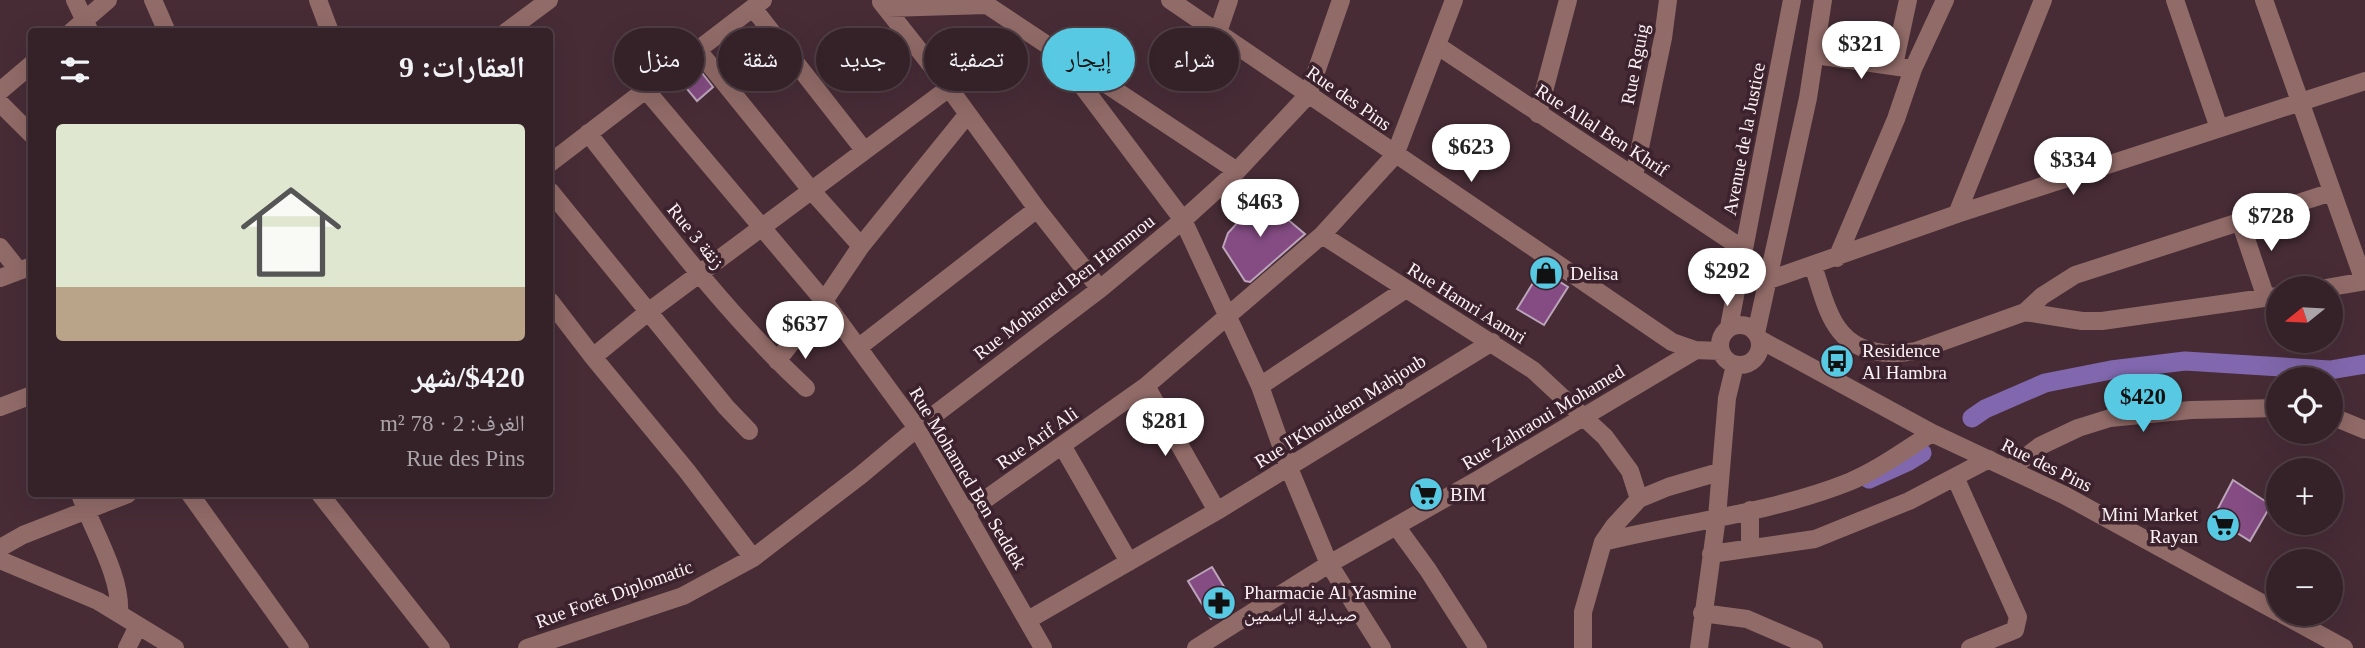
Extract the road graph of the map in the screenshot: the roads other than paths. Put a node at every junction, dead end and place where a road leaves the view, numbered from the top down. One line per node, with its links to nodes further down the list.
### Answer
1 (75, 0): 21 (street)
2 (107, 0): 21 (street)
3 (153, 0): 22 (street)
4 (318, 0): 23 (street)
5 (549, 0): 24 (street)
6 (1170, 0): 25 (street, Rue des Pins)
7 (1229, 0): 26 (street)
8 (1341, 0): 45 (street, Rue Mohamed Ben Hammou)
9 (1454, 0): 29 (street)
10 (1569, 0): 48 (street)
11 (1668, 0): 57 (street, Rue Rguig)
12 (1792, 0): 69 (street, Avenue de la Justice)
13 (1823, 0): 31 (street)
14 (1908, 0): 34 (street)
15 (1945, 0): 36 (street)
16 (2043, 0): 62 (street)
17 (2175, 0): 50 (street)
18 (2264, 0): 47 (street)
19 (758, 4): 28 (street); 53 (street)
20 (883, 4): 27 (street); 32 (street)
21 (81, 28)
22 (165, 28)
23 (328, 28)
24 (511, 28)
25 (1212, 28)
26 (1219, 28)
27 (1042, 40)
28 (704, 45)
29 (1438, 46): 48 (street, Rue Allal Ben Khrif); 54 (street)
30 (1239, 47): 45 (street, Rue des Pins)
31 (1815, 55): 34 (street); 75 (street)
32 (924, 56)
33 (704, 59): 58 (street)
34 (1894, 65): 36 (street)
35 (28, 67): 38 (street)
36 (1913, 69): 70 (street)
37 (2365, 81): 47 (street)
38 (0, 91)
39 (645, 91): 52 (street)
40 (647, 91): 65 (street, Rue Mohamed Ben Seddek)
41 (945, 91): 53 (street)
42 (951, 91): 49 (street)
43 (1086, 91): 63 (street)
44 (1118, 91): 56 (street)
45 (1308, 95): 54 (street, Rue des Pins); 56 (street, Rue Mohamed Ben Hammou)
46 (0, 103): 51 (street)
47 (2299, 103): 50 (street); 59 (street)
48 (1538, 114): 57 (street, Rue Allal Ben Khrif)
49 (967, 115): 61 (street); 67 (street)
50 (2219, 128): 62 (street)
51 (28, 131)
52 (588, 133): 55 (street); 73 (street, Rue 3 زنقة)
53 (864, 150): 58 (street)
54 (1395, 155): 66 (street, Rue Arif Ali); 91 (street, Rue des Pins)
55 (553, 161)
56 (1237, 171): 63 (street, Rue Mohamed Ben Hammou)
57 (1634, 176): 69 (street, Rue Allal Ben Khrif)
58 (811, 190): 65 (street); 67 (street)
59 (2332, 192): 64 (street); 76 (street)
60 (553, 195): 84 (street)
61 (1037, 209): 79 (street); 90 (street)
62 (1957, 214): 70 (street)
63 (1183, 220): 79 (street, Rue Mohamed Ben Hammou); 86 (street)
64 (2239, 221): 77 (street); 85 (street)
65 (761, 228): 73 (street); 82 (street, Rue Mohamed Ben Seddek)
66 (1322, 235): 80 (street, Rue Hamri Aamri); 86 (street, Rue Arif Ali)
67 (861, 246): 82 (street)
68 (0, 247): 72 (street)
69 (1743, 249): 87 (street, Avenue de la Justice)
70 (1837, 258): 71 (street)
71 (1813, 266): 75 (street); 85 (street)
72 (25, 268): 74 (street)
73 (699, 274): 84 (street); 96 (street, Rue 3 زنقة)
74 (0, 278)
75 (1769, 280): 88 (street)
76 (2364, 281): 78 (street)
77 (2266, 283)
78 (2343, 285)
79 (1100, 289): 106 (street, Rue Mohamed Ben Hammou)
80 (1406, 289): 89 (street, Rue Hamri Aamri); 99 (street)
81 (2266, 298): 85 (street)
82 (824, 301): 90 (street, Rue Mohamed Ben Seddek); 96 (street)
83 (553, 305): 93 (street)
84 (648, 312): 93 (street); 108 (street)
85 (2025, 312)
86 (1228, 317): 98 (street, Rue Arif Ali); 99 (street)
87 (1729, 327): 88 (street); 92 (street)
88 (1758, 336): 94 (street); 95 (street, Rue des Pins)
89 (1492, 342): 104 (street, Rue Hamri Aamri); 112 (street, Rue l'Khouidem Mahjoub)
90 (859, 347): 106 (street, Rue Mohamed Ben Seddek)
91 (1696, 350): 92 (street, Rue des Pins); 104 (street, Rue Zahraoui Mohamed)
92 (1721, 351): 97 (street)
93 (593, 357): 130 (street)
94 (1755, 358): 95 (street, Rue des Pins); 97 (street)
95 (1796, 358): 109 (street, Rue des Pins)
96 (777, 361): 100 (street, Rue 3 زنقة)
97 (1735, 365): 114 (street)
98 (1146, 386): 110 (street, Rue Arif Ali); 122 (street)
99 (1260, 386): 112 (street)
100 (806, 388)
101 (28, 397): 102 (street)
102 (0, 407)
103 (2266, 408): 113 (street)
104 (1582, 416): 119 (street, Rue Hamri Aamri); 125 (street, Rue Zahraoui Mohamed)
105 (2343, 421): 107 (street)
106 (916, 428): 123 (street, Rue Mohamed Ben Seddek); 130 (street, Rue Mohamed Ben Hammou)
107 (2365, 430)
108 (748, 431)
109 (1932, 433): 111 (street, Rue des Pins); 121 (street)
110 (1063, 447): 123 (street, Rue Arif Ali); 132 (street)
111 (1989, 459): 113 (street, Rue des Pins); 115 (street)
112 (1289, 468): 122 (street, Rue l'Khouidem Mahjoub); 133 (street)
113 (2010, 469): 134 (street, Rue des Pins)
114 (1719, 472): 119 (street); 124 (street)
115 (1955, 477): 128 (street); 152 (street)
116 (108, 497): 120 (street)
117 (192, 497): 142 (street)
118 (322, 497): 143 (street)
119 (1639, 499): 126 (street)
120 (82, 501): 127 (street); 136 (street)
121 (1750, 510): 124 (street); 128 (street)
122 (1217, 511): 132 (street, Rue l'Khouidem Mahjoub)
123 (966, 513): 137 (street, Rue Mohamed Ben Seddek)
124 (1717, 517): 126 (street); 129 (street)
125 (1396, 526): 133 (street, Rue Zahraoui Mohamed); 148 (street)
126 (1603, 542): 149 (street)
127 (0, 548)
128 (1750, 548): 129 (street)
129 (1710, 554): 135 (street)
130 (753, 558): 144 (street, Rue Forêt Diplomatic)
131 (0, 560): 136 (street)
132 (1129, 562): 137 (street, Rue l'Khouidem Mahjoub)
133 (1329, 564): 146 (street, Rue Zahraoui Mohamed); 147 (street)
134 (2266, 605)
135 (1702, 613): 150 (street); 151 (street)
136 (119, 614): 138 (street)
137 (1028, 620): 145 (street, Rue Mohamed Ben Seddek)
138 (138, 626): 140 (street); 141 (street)
139 (2304, 626): 153 (street, Rue des Pins)
140 (127, 648)
141 (175, 648)
142 (300, 648)
143 (441, 648)
144 (527, 648)
145 (1043, 648)
146 (1196, 648)
147 (1382, 648)
148 (1478, 648)
149 (1583, 648)
150 (1699, 648)
151 (1814, 648)
152 (1970, 648)
153 (2344, 648)

